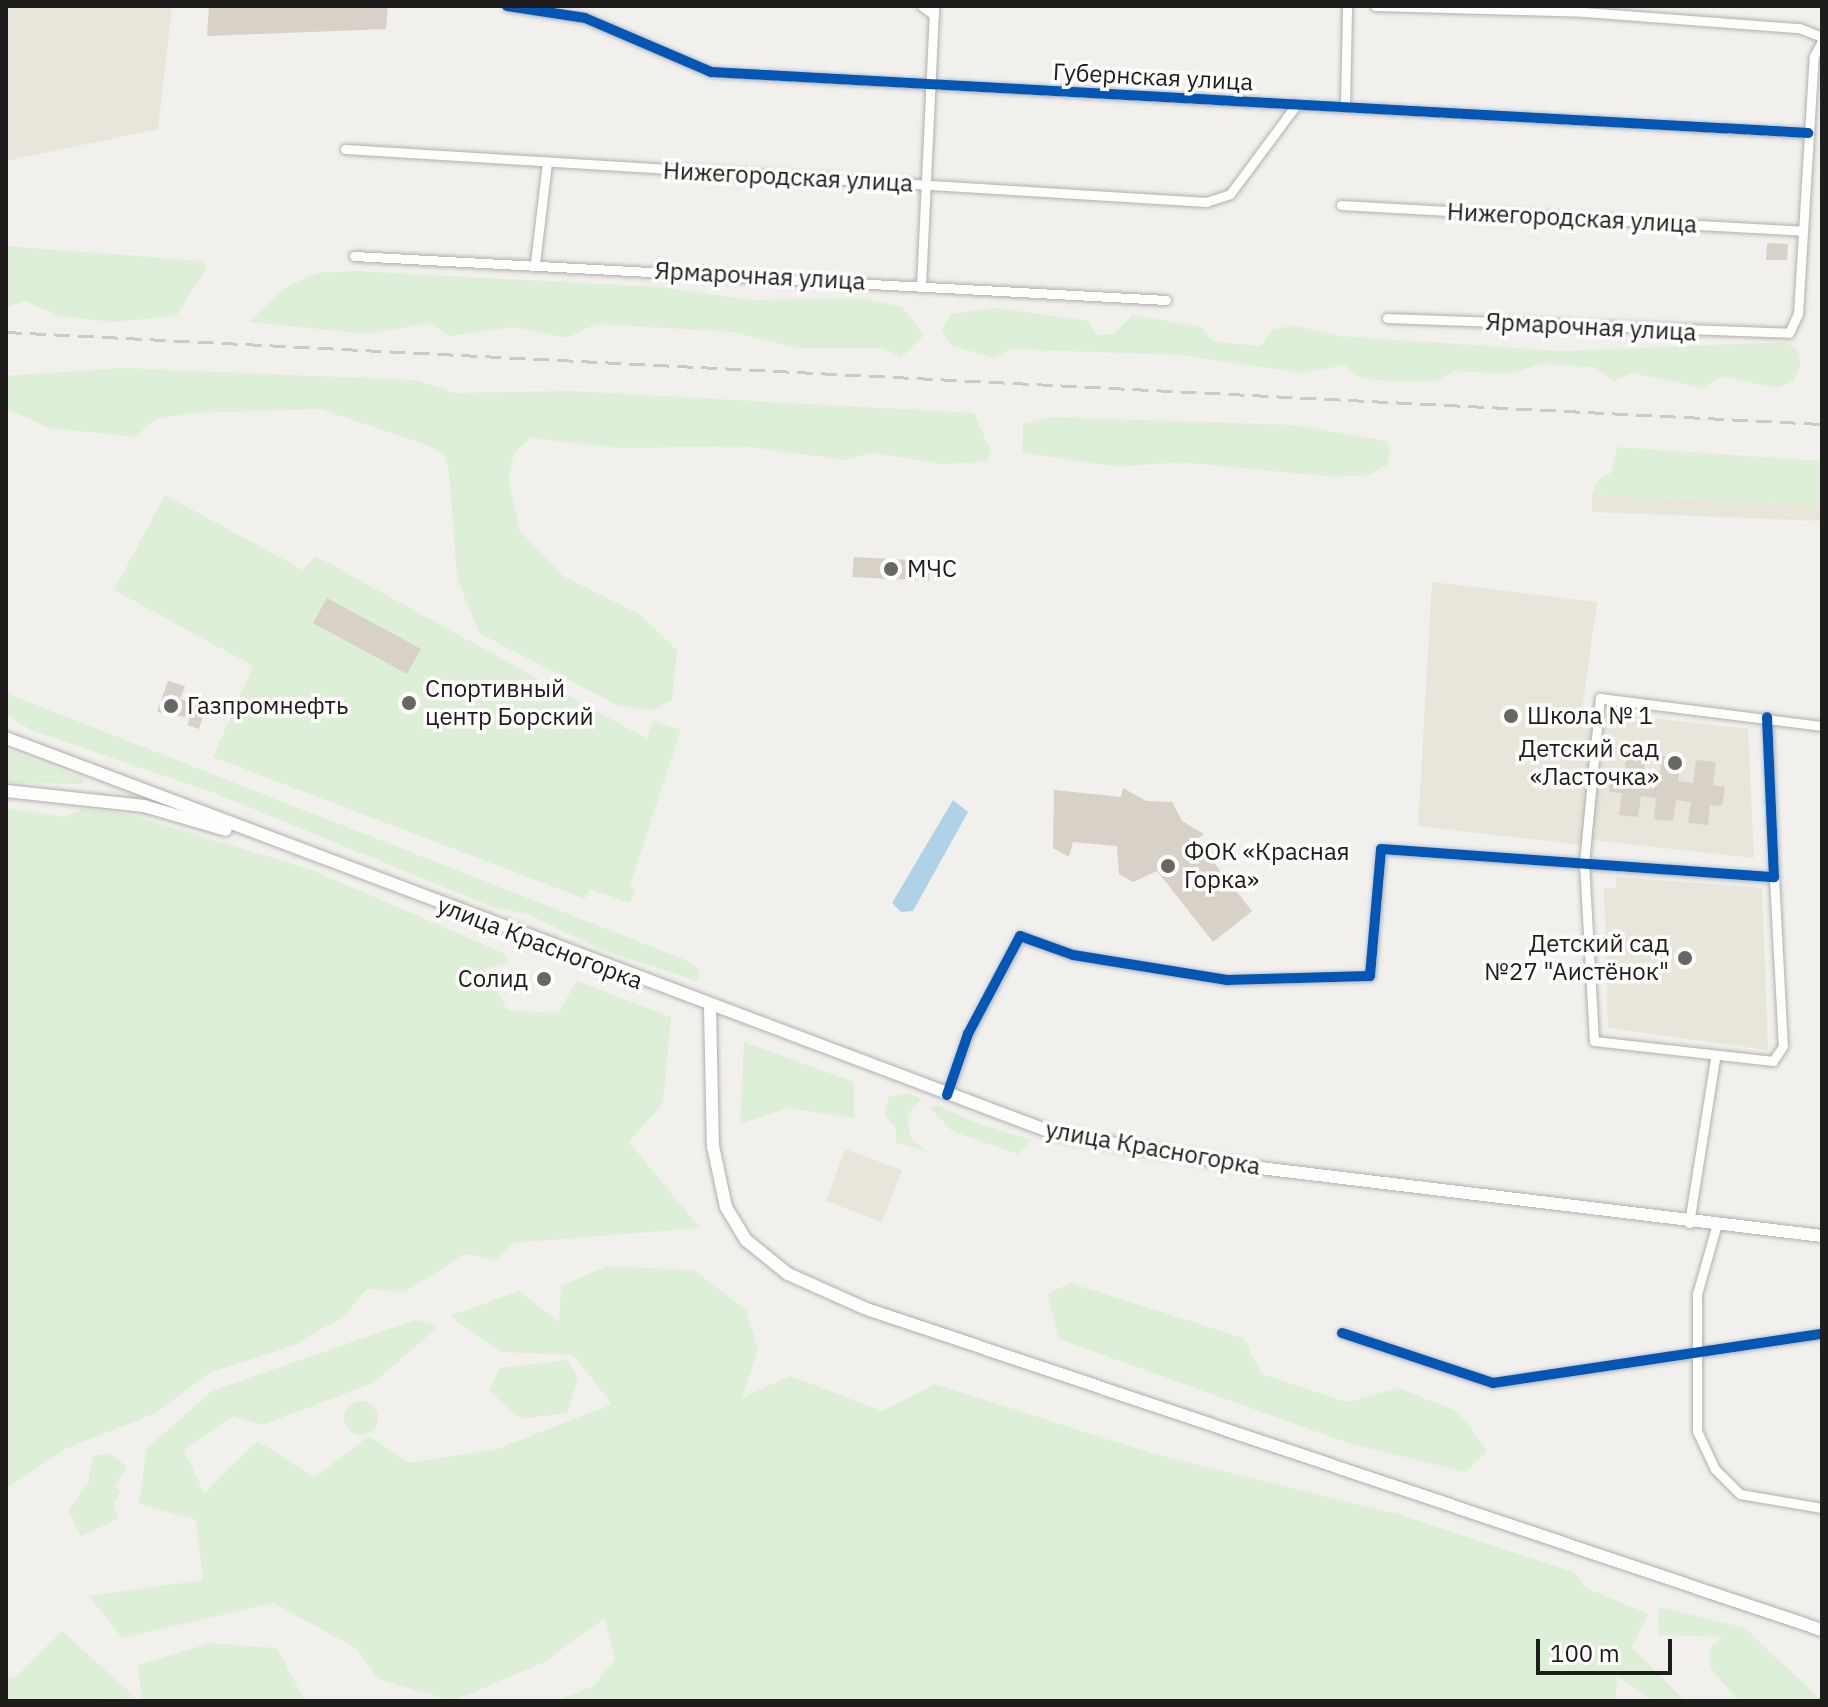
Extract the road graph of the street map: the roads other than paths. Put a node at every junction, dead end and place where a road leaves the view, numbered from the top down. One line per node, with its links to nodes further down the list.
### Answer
1 (507, 6): 7 (street, Губернская улица)
2 (922, 6): 5 (street)
3 (1347, 6): 9 (street)
4 (1375, 6): 6 (street)
5 (934, 11): 7 (street)
6 (1822, 39): 10 (street)
7 (931, 84): 8 (street, Губернская улица); 13 (street)
8 (1296, 105): 9 (street, Губернская улица); 13 (street, Нижегородская улица)
9 (1345, 105): 10 (street, Губернская улица)
10 (1808, 133): 15 (street)
11 (345, 149): 12 (street, Нижегородская улица)
12 (547, 162): 13 (street, Нижегородская улица); 17 (street)
13 (925, 185): 18 (street)
14 (1341, 205): 15 (street, Нижегородская улица)
15 (1802, 231): 20 (street, Ярмарочная улица)
16 (354, 256): 17 (street, Ярмарочная улица)
17 (535, 263): 18 (street, Ярмарочная улица)
18 (921, 286): 19 (street, Ярмарочная улица)
19 (1166, 300)
20 (1387, 318)
21 (1767, 717): 22 (street); 26 (street); 27 (street)
22 (1822, 726)
23 (6, 738): 25 (main road)
24 (6, 791): 25 (main road)
25 (290, 849): 28 (main road, улица Красногорка)
26 (1584, 863): 27 (street); 29 (street); 30 (street)
27 (1774, 877): 29 (street)
28 (710, 1007): 30 (main road, улица Красногорка); 38 (main road)
29 (1715, 1059): 31 (street)
30 (947, 1095): 31 (main road, улица Красногорка)
31 (1689, 1223): 32 (main road, улица Красногорка)
32 (1716, 1227): 33 (main road, улица Красногорка); 36 (street)
33 (1822, 1236)
34 (1342, 1333): 36 (street)
35 (1822, 1334): 36 (street)
36 (1697, 1353): 37 (street)
37 (1822, 1508)
38 (1822, 1630)

